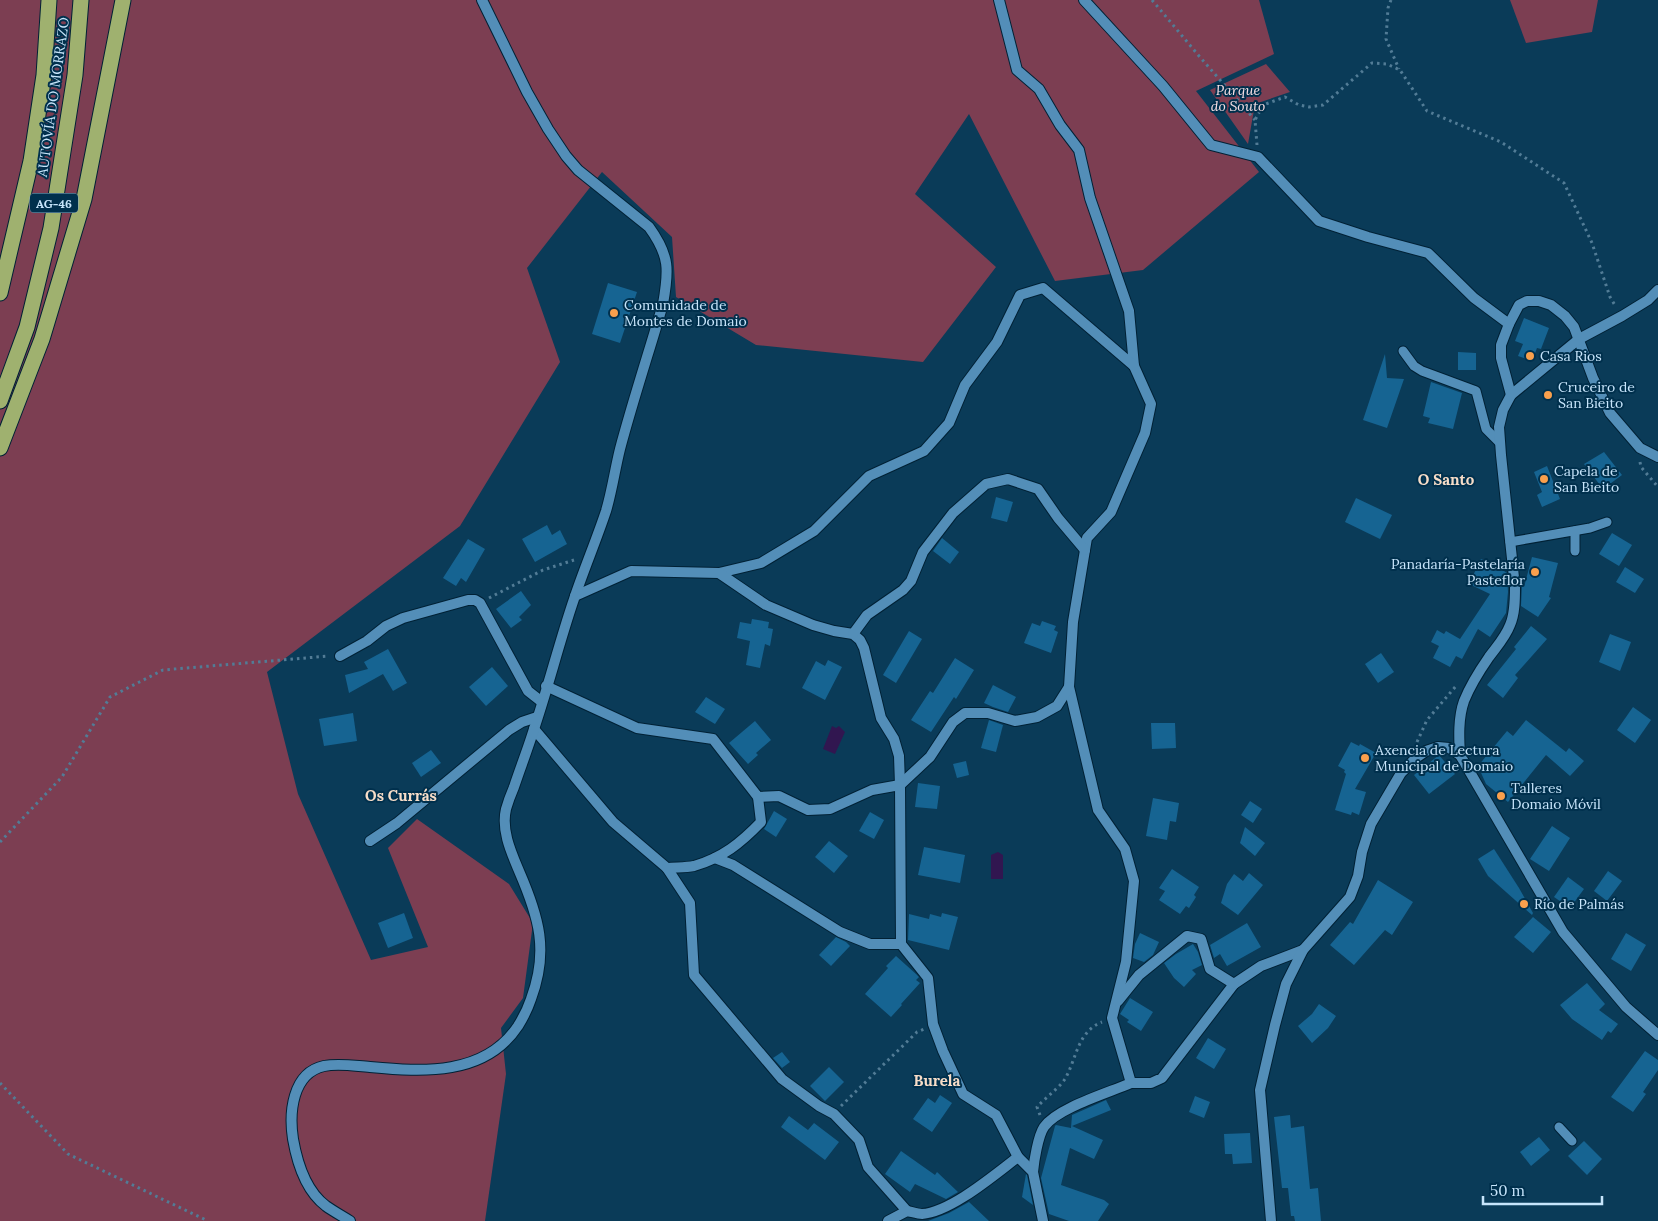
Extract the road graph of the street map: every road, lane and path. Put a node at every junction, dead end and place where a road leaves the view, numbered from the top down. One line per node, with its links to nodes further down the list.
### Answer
1 (49, 0): 13 (highway, AUTOVÍA DO MORRAZO / AG-46)
2 (81, 0): 20 (highway, AUTOVÍA DO MORRAZO / AG-46)
3 (123, 0): 23 (highway)
4 (482, 0): 31 (street)
5 (999, 0): 18 (street)
6 (1084, 0): 11 (street)
7 (1152, 0): 10 (path)
8 (1391, 0): 9 (path)
9 (1400, 70): 10 (path); 14 (path)
10 (1255, 120): 11 (path)
11 (1258, 157): 15 (street)
12 (1658, 290): 14 (street)
13 (0, 293)
14 (1622, 316): 16 (street)
15 (1510, 321): 16 (street); 19 (street)
16 (1576, 341): 19 (street); 22 (street)
17 (1403, 351): 21 (lane)
18 (1134, 366): 29 (street); 32 (street)
19 (1511, 395): 21 (street)
20 (0, 401)
21 (1500, 443): 28 (street)
22 (1638, 445): 24 (street); 25 (path)
23 (0, 448)
24 (1658, 457)
25 (1658, 488)
26 (1607, 522): 27 (lane)
27 (1575, 531): 28 (lane); 30 (lane)
28 (1510, 542): 44 (street)
29 (1085, 550): 35 (street); 39 (street)
30 (1575, 551)
31 (589, 557): 33 (street); 34 (path)
32 (719, 573): 33 (street); 35 (street)
33 (575, 596): 38 (street)
34 (480, 603): 36 (street); 40 (street)
35 (853, 634): 45 (street)
36 (340, 656): 48 (path)
37 (1459, 682): 43 (path)
38 (546, 686): 40 (street); 46 (street)
39 (1069, 687): 45 (street); 54 (street)
40 (542, 702): 41 (street)
41 (537, 717): 42 (street); 47 (street)
42 (534, 729): 50 (street); 68 (street)
43 (1416, 744)
44 (1460, 755): 52 (street); 57 (street)
45 (900, 785): 46 (street); 51 (street)
46 (758, 797): 49 (street)
47 (370, 841)
48 (0, 842)
49 (715, 858): 50 (street); 51 (street)
50 (667, 868): 60 (street)
51 (901, 944): 56 (street)
52 (1303, 950): 53 (street); 71 (street)
53 (1234, 984): 54 (street); 59 (street)
54 (1116, 1003): 55 (street)
55 (1112, 1018): 59 (street); 61 (path)
56 (933, 1024): 60 (path); 64 (street)
57 (1658, 1035)
58 (0, 1083): 67 (path)
59 (1130, 1084): 61 (street)
60 (834, 1114): 66 (street)
61 (1044, 1127): 65 (street)
62 (1560, 1127): 63 (lane)
63 (1572, 1140)
64 (1018, 1157): 65 (street); 66 (street)
65 (1033, 1172): 70 (street)
66 (907, 1210): 69 (street)
67 (208, 1221)
68 (350, 1221)
69 (888, 1221)
70 (1043, 1221)
71 (1270, 1221)

